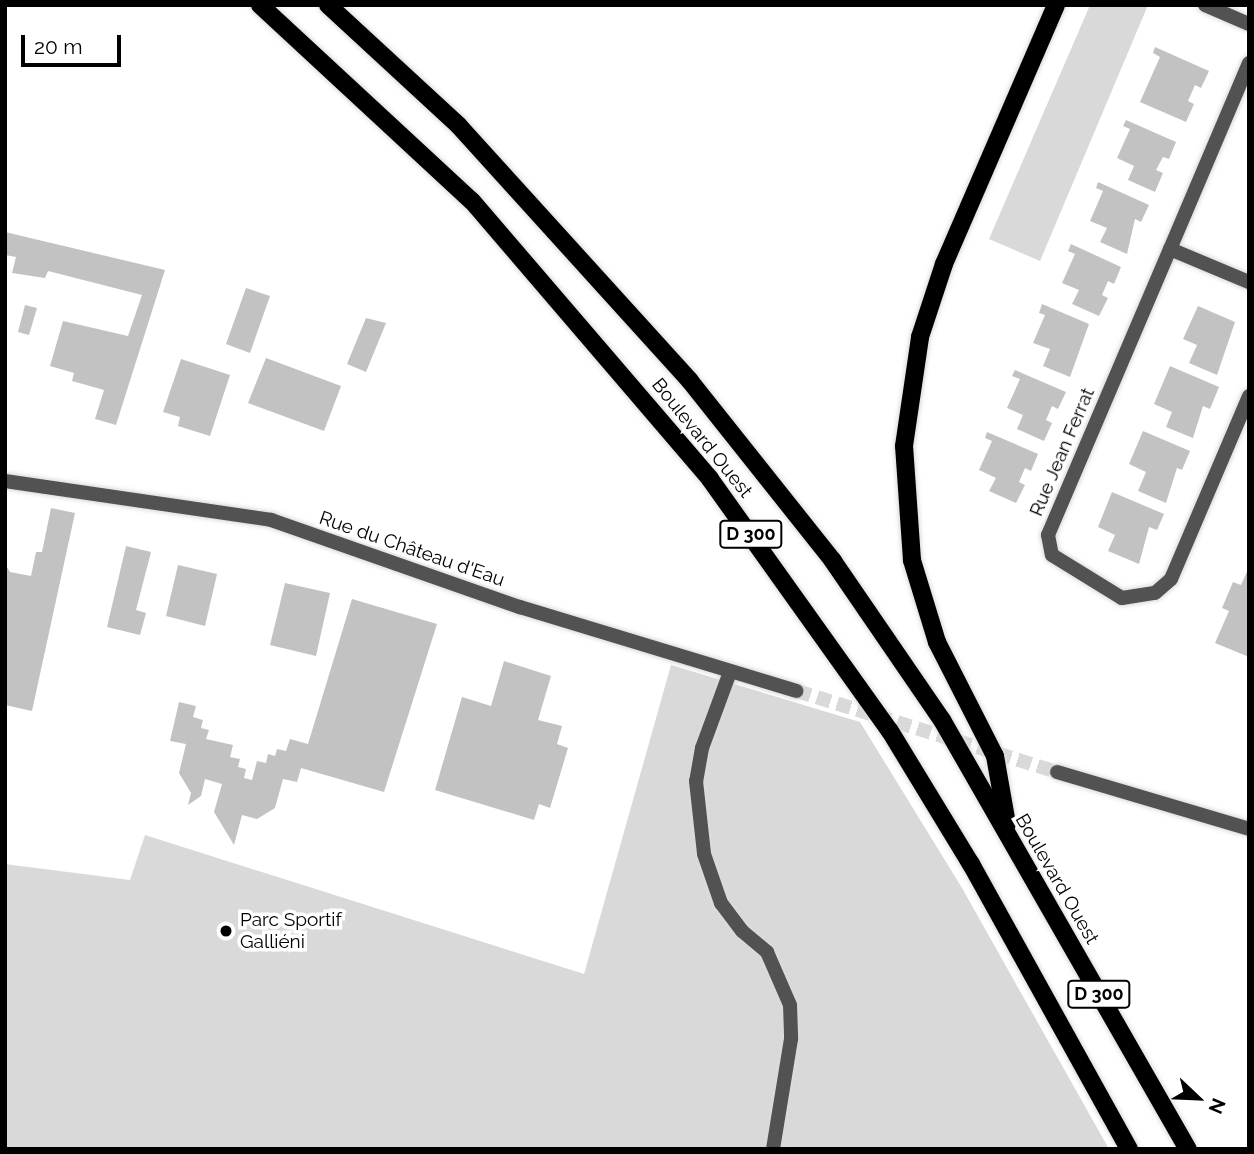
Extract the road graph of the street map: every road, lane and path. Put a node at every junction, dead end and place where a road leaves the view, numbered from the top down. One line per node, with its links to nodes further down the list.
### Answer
1 (260, 5): 17 (main road, Boulevard Ouest / D 300)
2 (328, 5): 15 (main road, Boulevard Ouest / D 300)
3 (1056, 5): 15 (main road)
4 (1205, 5): 5 (street)
5 (1249, 24)
6 (1249, 63): 7 (street, Rue Jean Ferrat)
7 (1170, 248): 8 (street); 9 (street, Rue Jean Ferrat)
8 (1249, 282)
9 (1249, 396)
10 (5, 481): 11 (street, Rue du Château d'Eau)
11 (730, 672): 12 (street, Rue du Château d'Eau); 16 (street)
12 (797, 691)
13 (1058, 772): 14 (street)
14 (1249, 829)
15 (1010, 838): 18 (main road, Boulevard Ouest / D 300)
16 (773, 1149)
17 (1129, 1149)
18 (1188, 1149)

